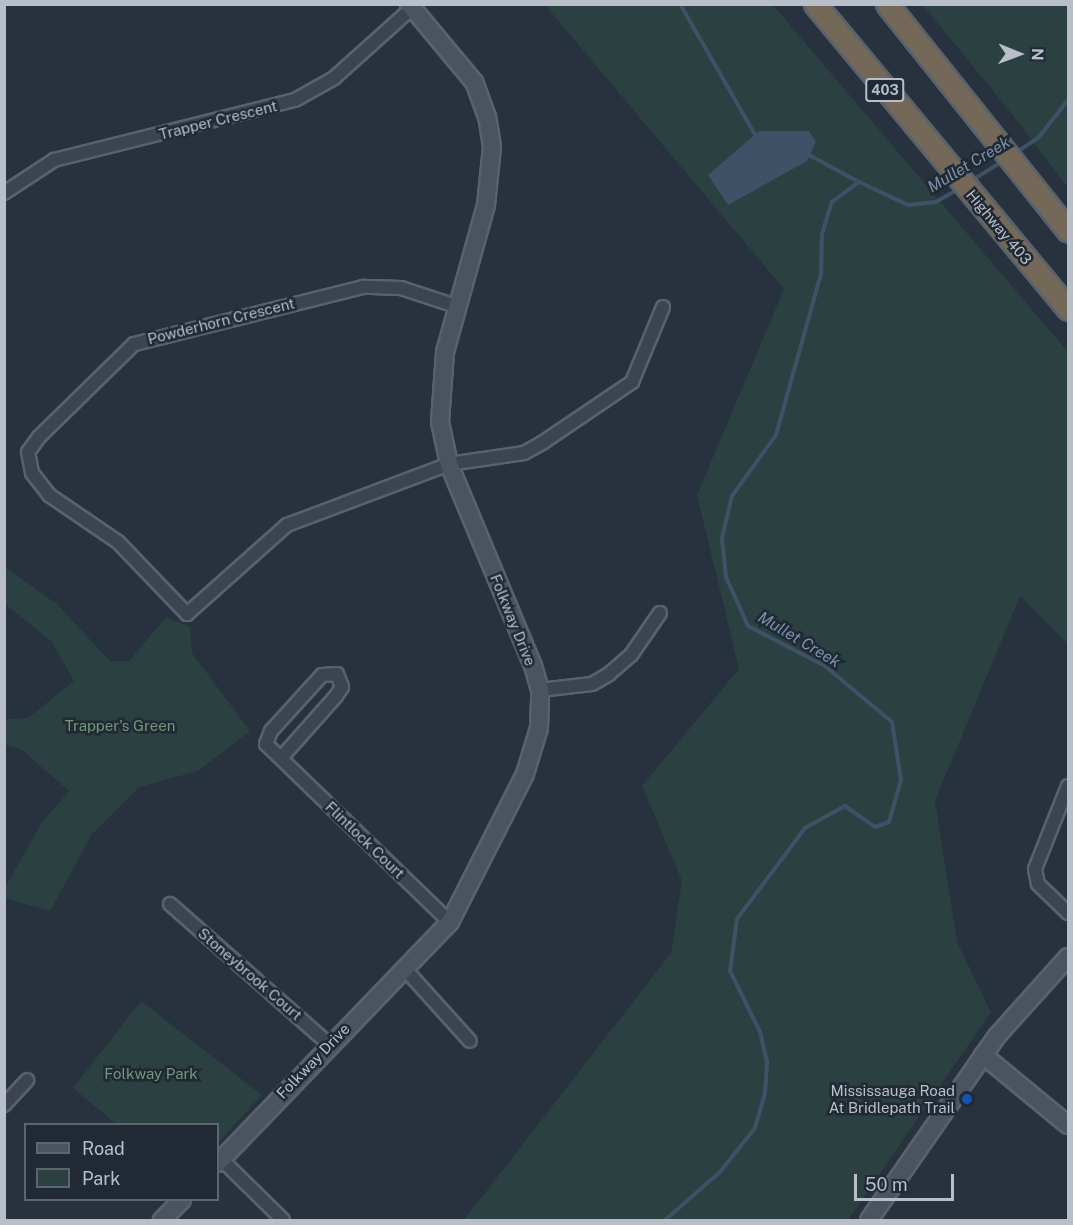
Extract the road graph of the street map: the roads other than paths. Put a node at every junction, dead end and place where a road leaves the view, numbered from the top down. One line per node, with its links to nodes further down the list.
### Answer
1 (815, 4): 8 (highway, Highway 403 / 403)
2 (887, 4): 5 (highway)
3 (411, 6): 4 (street, Trapper Crescent); 6 (street, Folkway Drive)
4 (4, 193)
5 (1068, 231)
6 (456, 306): 9 (street, Folkway Drive); 9 (street, Powderhorn Crescent)
7 (663, 307): 9 (street)
8 (1068, 309)
9 (449, 464): 11 (street, Folkway Drive)
10 (660, 614): 11 (street)
11 (540, 690): 16 (street, Folkway Drive)
12 (281, 758): 12 (street, Flintlock Court); 16 (street, Flintlock Court)
13 (1068, 786): 15 (street)
14 (170, 904): 20 (street, Stoneybrook Court)
15 (1068, 913)
16 (450, 922): 18 (street, Folkway Drive)
17 (1068, 957): 21 (street)
18 (404, 968): 19 (street); 20 (street, Folkway Drive)
19 (470, 1041)
20 (329, 1044): 25 (street, Folkway Drive)
21 (983, 1054): 24 (street); 29 (street)
22 (27, 1080): 23 (street)
23 (4, 1105)
24 (1068, 1125)
25 (219, 1161): 28 (street)
26 (181, 1201): 27 (street)
27 (162, 1221)
28 (283, 1221)
29 (869, 1221)

